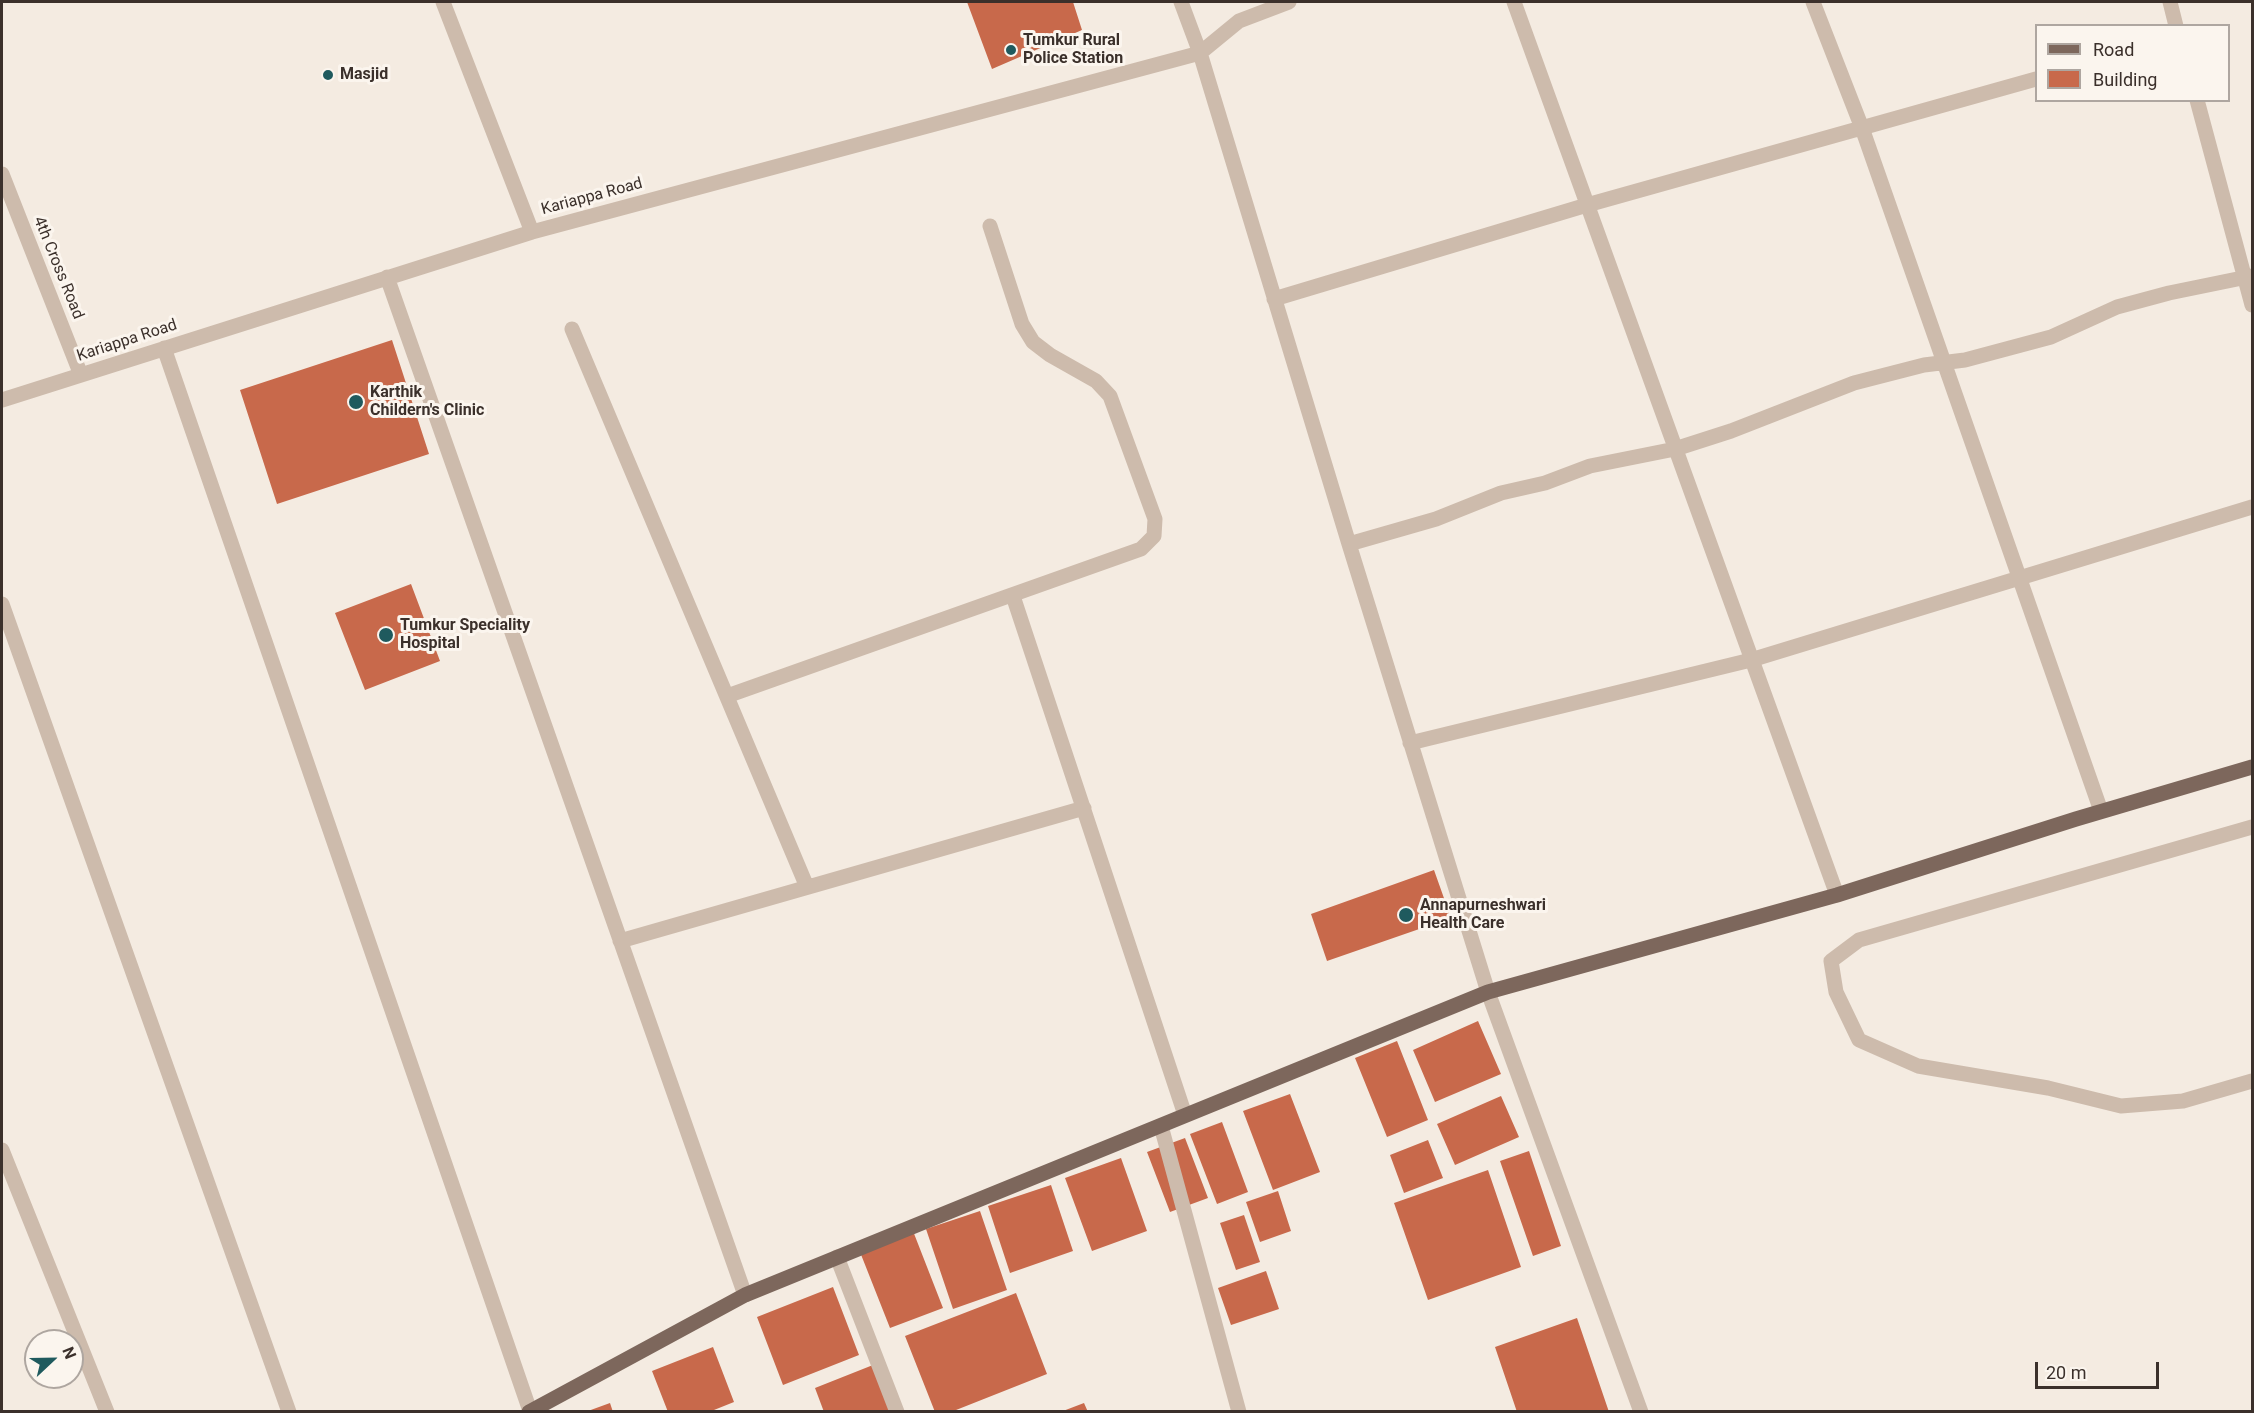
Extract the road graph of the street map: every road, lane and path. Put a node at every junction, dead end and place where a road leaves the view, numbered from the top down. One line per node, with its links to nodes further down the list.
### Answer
1 (443, 2): 15 (street)
2 (1181, 2): 8 (street)
3 (1289, 2): 8 (street)
4 (1514, 2): 13 (street)
5 (1813, 2): 11 (street)
6 (2170, 2): 7 (street)
7 (2176, 24)
8 (1200, 53): 15 (street, Kariappa Road); 18 (street)
9 (2035, 80): 11 (street)
10 (2198, 102): 16 (street)
11 (1862, 129): 13 (street); 22 (street)
12 (2, 174): 23 (street, 4th Cross Road)
13 (1587, 205): 18 (street); 25 (street)
14 (990, 226): 29 (street)
15 (532, 232): 17 (street, Kariappa Road)
16 (2249, 276): 19 (street); 22 (street)
17 (387, 278): 21 (street, Kariappa Road); 40 (street)
18 (1274, 299): 27 (street)
19 (2253, 305)
20 (572, 329): 32 (street)
21 (164, 348): 23 (street, Kariappa Road); 48 (street)
22 (1944, 363): 25 (street); 28 (street)
23 (81, 375): 24 (street, Kariappa Road)
24 (2, 400)
25 (1675, 449): 27 (street); 31 (street)
26 (2253, 507): 28 (street)
27 (1349, 544): 33 (street)
28 (2019, 579): 31 (street); 36 (street)
29 (1013, 596): 32 (street); 35 (street)
30 (2, 604): 50 (street)
31 (1752, 660): 33 (street); 39 (street)
32 (727, 696): 38 (street)
33 (1410, 743): 41 (street)
34 (2253, 767): 36 (main road)
35 (1084, 808): 38 (street); 43 (street)
36 (2101, 811): 39 (main road)
37 (2253, 827): 42 (street)
38 (807, 887): 40 (street)
39 (1837, 895): 41 (main road)
40 (620, 941): 47 (street)
41 (1488, 992): 43 (main road); 53 (street)
42 (2253, 1081)
43 (1185, 1115): 44 (main road)
44 (1161, 1126): 46 (main road); 52 (street)
45 (2, 1150): 49 (street)
46 (837, 1257): 47 (main road); 51 (street)
47 (745, 1295): 48 (main road)
48 (530, 1411)
49 (107, 1412)
50 (289, 1412)
51 (897, 1412)
52 (1239, 1412)
53 (1641, 1412)

